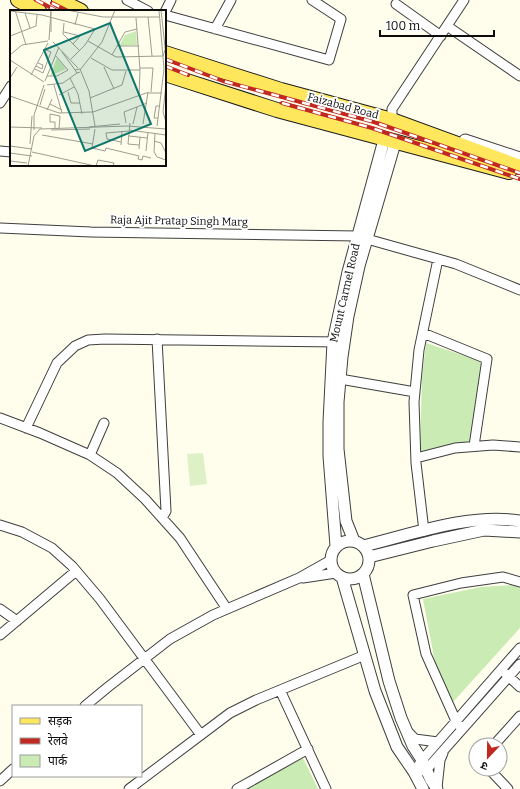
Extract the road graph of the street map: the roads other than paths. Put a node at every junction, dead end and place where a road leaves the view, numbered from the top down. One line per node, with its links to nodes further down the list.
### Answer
1 (18, 0): 9 (main road)
2 (59, 0): 10 (main road)
3 (127, 0): 11 (street)
4 (171, 0): 12 (street)
5 (230, 0): 15 (street)
6 (312, 0): 15 (street)
7 (464, 0): 14 (street)
8 (396, 4): 16 (street)
9 (37, 10)
10 (79, 10)
11 (146, 10)
12 (166, 12)
13 (166, 14): 15 (street)
14 (447, 26): 16 (street); 19 (street)
15 (215, 29)
16 (441, 36): 22 (street)
17 (166, 53): 22 (main road, Faizabad Road)
18 (166, 74): 24 (main road, Faizabad Road)
19 (520, 76)
20 (10, 88): 21 (street)
21 (0, 103)
22 (392, 120): 23 (main road, Faizabad Road)
23 (426, 132): 25 (street, Faizabad Road); 26 (main road)
24 (389, 141): 27 (main road, Faizabad Road); 29 (street, Mount Carmel Road)
25 (520, 158)
26 (520, 167)
27 (520, 175)
28 (1, 230): 29 (street, Raja Ajit Pratap Singh Marg)
29 (362, 238): 30 (street, Raja Ajit Pratap Singh Marg); 34 (street, Mount Carmel Road)
30 (438, 259): 31 (street, Raja Ajit Pratap Singh Marg); 32 (street)
31 (520, 290)
32 (423, 333): 36 (street); 40 (street)
33 (157, 340): 34 (street); 39 (street); 44 (street)
34 (339, 342): 35 (street); 50 (street, Mount Carmel Road)
35 (340, 379): 36 (street); 49 (street)
36 (415, 392): 43 (street)
37 (0, 418): 39 (street)
38 (104, 423): 42 (street)
39 (26, 428): 42 (street)
40 (474, 446): 41 (street); 43 (street)
41 (520, 447)
42 (90, 455): 44 (street)
43 (416, 458): 47 (street)
44 (162, 518): 59 (street)
45 (520, 521): 47 (street)
46 (0, 525): 53 (street)
47 (424, 531): 49 (street)
48 (520, 532): 51 (street)
49 (358, 544): 50 (street); 51 (street)
50 (336, 546): 52 (street)
51 (369, 557): 54 (street)
52 (331, 560): 55 (street); 56 (street)
53 (76, 571): 60 (street); 64 (street)
54 (363, 574): 55 (street); 74 (street)
55 (339, 575): 56 (street); 63 (street)
56 (298, 578): 59 (street)
57 (520, 582): 72 (street)
58 (0, 609): 60 (street)
59 (227, 609): 64 (street)
60 (17, 620): 61 (street)
61 (0, 635)
62 (520, 648): 66 (street)
63 (364, 655): 69 (street); 82 (street)
64 (144, 660): 70 (street); 75 (street)
65 (520, 664): 67 (street)
66 (501, 670): 67 (street); 72 (street)
67 (509, 676): 68 (street); 73 (street)
68 (520, 688)
69 (280, 690): 75 (street); 79 (street)
70 (87, 705)
71 (518, 721): 76 (street)
72 (456, 722): 73 (street); 77 (street)
73 (462, 729): 78 (street)
74 (406, 730): 77 (street); 80 (street)
75 (201, 735): 85 (street)
76 (502, 737)
77 (438, 742): 80 (street)
78 (447, 747): 80 (street); 89 (street)
79 (308, 749): 86 (street); 87 (street)
80 (425, 764): 82 (street); 89 (street)
81 (12, 770): 84 (street)
82 (414, 772): 88 (street)
83 (497, 777): 90 (street)
84 (0, 781)
85 (129, 789)
86 (237, 789)
87 (326, 789)
88 (423, 789)
89 (437, 789)
90 (508, 789)

